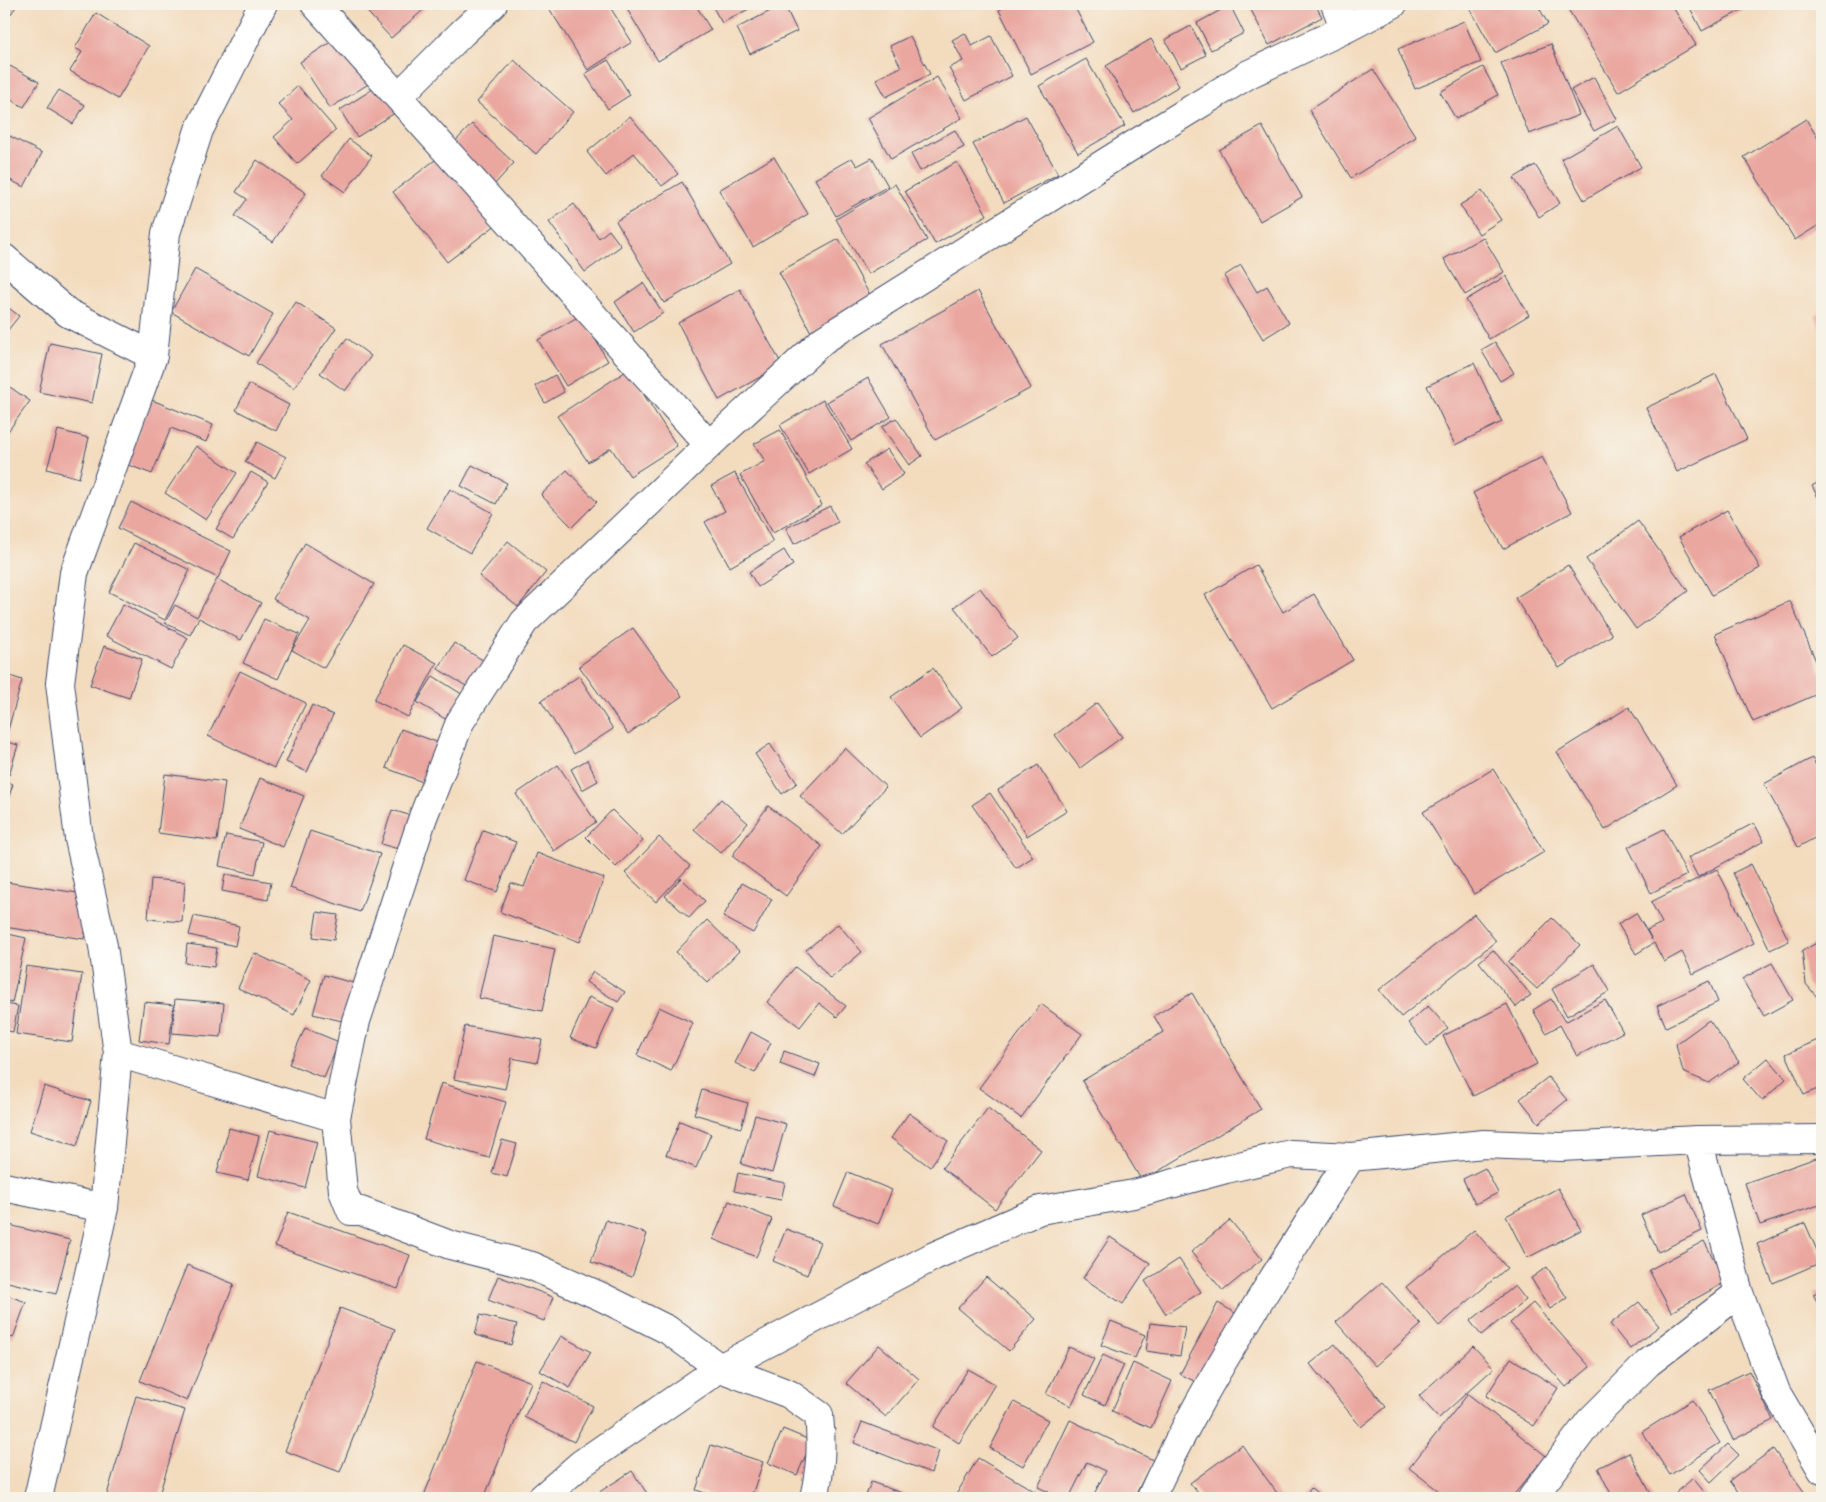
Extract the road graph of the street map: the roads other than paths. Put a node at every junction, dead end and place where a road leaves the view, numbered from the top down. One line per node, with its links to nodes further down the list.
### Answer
1 (263, 4): 9 (street)
2 (315, 4): 7 (street)
3 (494, 4): 7 (street)
4 (1335, 4): 6 (street)
5 (1393, 4): 6 (street)
6 (1345, 29): 10 (street)
7 (399, 96): 10 (street)
8 (4, 258): 9 (street)
9 (153, 356): 11 (street)
10 (710, 445): 12 (street)
11 (118, 1054): 12 (street); 17 (street)
12 (336, 1118): 19 (street)
13 (1822, 1139): 14 (street)
14 (1698, 1140): 15 (street); 18 (street)
15 (1352, 1157): 19 (street); 24 (street)
16 (4, 1186): 17 (street)
17 (104, 1208): 21 (street)
18 (1739, 1293): 20 (street); 25 (street)
19 (720, 1368): 22 (street); 23 (street)
20 (1822, 1470)
21 (38, 1498)
22 (542, 1498)
23 (814, 1498)
24 (1151, 1498)
25 (1532, 1498)

